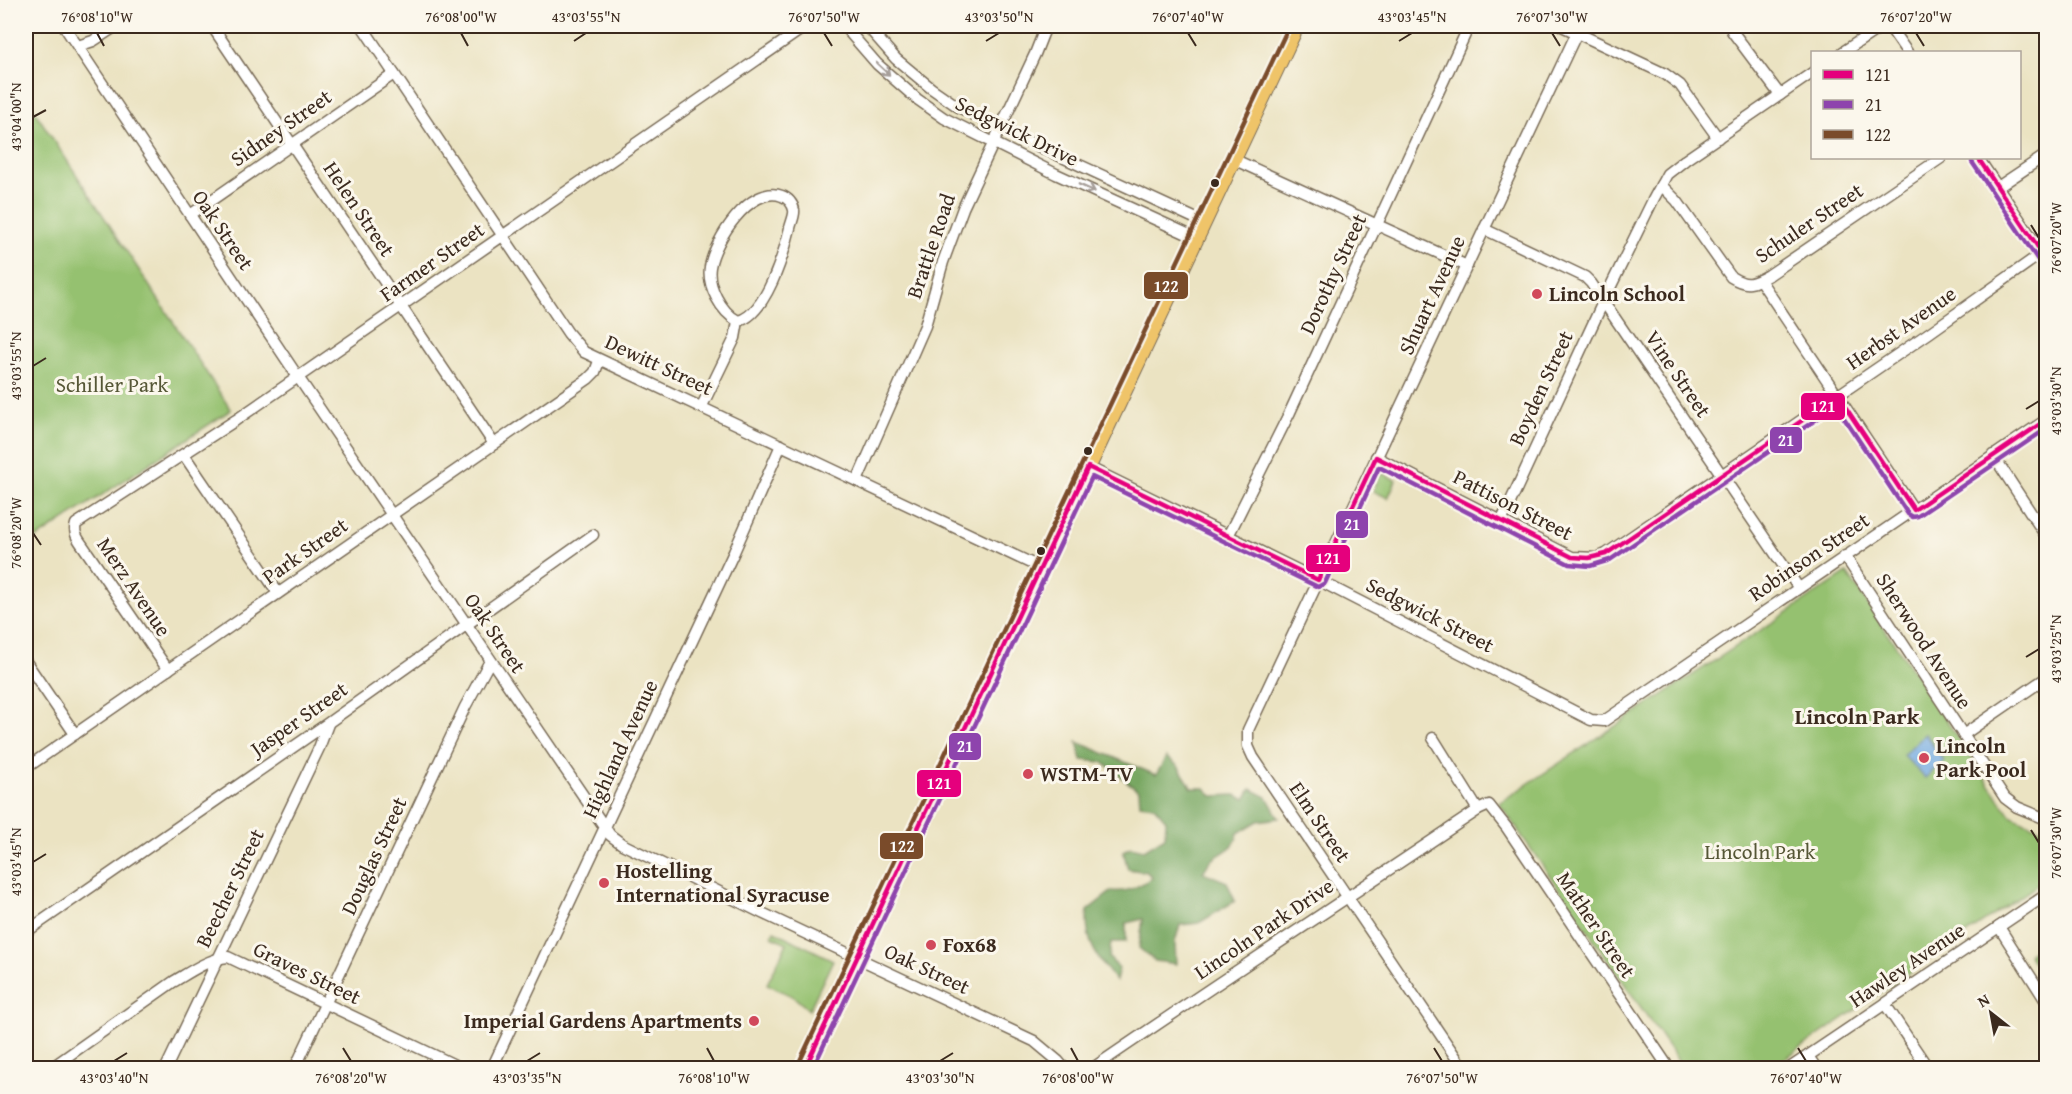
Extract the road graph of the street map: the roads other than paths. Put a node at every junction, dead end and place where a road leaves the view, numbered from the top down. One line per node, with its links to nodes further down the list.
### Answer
1 (64, 26): 16 (street, Oak Street)
2 (116, 26): 16 (street)
3 (213, 26): 27 (street, Helen Street)
4 (362, 26): 19 (street, Dewitt Street)
5 (806, 26): 42 (street, Farmer Street)
6 (844, 26): 22 (street, Sedgwick Drive, one-way to 22)
7 (867, 26): 21 (street, Sedgwick Drive)
8 (1046, 26): 24 (street, Brattle Road)
9 (1296, 26): 30 (main road)
10 (1469, 26): 40 (street, Dorothy Street)
11 (1562, 26): 14 (street)
12 (1882, 26): 17 (street)
13 (1889, 26): 18 (street)
14 (1579, 29): 25 (street); 41 (street, Shuart Avenue)
15 (1732, 31): 23 (street)
16 (78, 46): 38 (street, Oak Street)
17 (1844, 51)
18 (1906, 51)
19 (394, 74): 27 (street, Sidney Street); 42 (street, Dewitt Street)
20 (1811, 74): 23 (street, Boyden Street)
21 (915, 76): 22 (street); 24 (street, Sedgwick Drive)
22 (907, 91): 26 (street, Sedgwick Drive)
23 (1780, 95): 25 (street, Boyden Street)
24 (999, 128): 26 (street, Brattle Road); 29 (street, Sedgwick Drive)
25 (1718, 138): 34 (street, Boyden Street)
26 (993, 143): 33 (street, Sedgwick Drive); 62 (street, Brattle Road)
27 (291, 144): 38 (street, Sidney Street); 48 (street, Helen Street)
28 (2046, 155): 36 (street)
29 (1064, 157): 33 (street); 35 (street, Sedgwick Drive)
30 (1233, 159): 39 (main road); 40 (street)
31 (1940, 159): 46 (street, Schuler Street)
32 (1979, 159): 36 (street)
33 (1056, 174): 37 (street, Sedgwick Drive, one-way to 37)
34 (1661, 185): 46 (street); 47 (street, Boyden Street)
35 (1128, 186): 37 (street); 39 (street, Sedgwick Drive)
36 (1998, 187): 44 (street)
37 (1121, 203): 43 (street, Sedgwick Drive)
38 (190, 215): 51 (street, Oak Street)
39 (1203, 222): 43 (main road)
40 (1377, 225): 45 (street); 68 (street, Dorothy Street)
41 (1484, 229): 45 (street, Shuart Avenue); 47 (street, Vine Street)
42 (503, 236): 48 (street, Farmer Street); 50 (street, Dewitt Street)
43 (1196, 238): 60 (main road)
44 (2044, 256): 52 (street, Herbst Avenue)
45 (1467, 266): 59 (street, Shuart Avenue)
46 (1760, 280): 52 (street)
47 (1604, 300): 61 (street, Vine Street); 65 (street, Boyden Street)
48 (401, 307): 51 (street, Farmer Street); 55 (street, Helen Street)
49 (738, 321): 49 (street); 53 (street)
50 (599, 361): 53 (street, Dewitt Street); 55 (street, Park Street)
51 (298, 377): 57 (street, Farmer Street); 64 (street, Oak Street)
52 (1838, 396): 61 (street, Herbst Avenue); 63 (street)
53 (702, 406): 56 (street, Dewitt Street)
54 (2046, 420): 58 (street, Robinson Street)
55 (494, 444): 64 (street, Park Street)
56 (781, 445): 62 (street, Dewitt Street); 88 (street, Highland Avenue)
57 (184, 454): 66 (street, Farmer Street); 74 (street)
58 (1993, 455): 63 (street, Robinson Street); 69 (street)
59 (1376, 457): 65 (street, Pattison Street); 72 (street, Shuart Avenue)
60 (1088, 467): 68 (street, Sedgwick Street); 71 (main road)
61 (1722, 476): 65 (street, Pattison Street); 73 (street, Vine Street)
62 (857, 480): 71 (street, Dewitt Street)
63 (1914, 510): 70 (street, Robinson Street)
64 (391, 515): 74 (street, Park Street); 75 (street, Oak Street)
65 (1502, 520)
66 (76, 524): 78 (street, Merz Avenue)
67 (593, 535): 75 (street, Jasper Street)
68 (1228, 536): 72 (street, Sedgwick Street)
69 (2046, 536)
70 (1845, 556): 73 (street, Robinson Street); 83 (street, Sherwood Avenue)
71 (1041, 568): 94 (main road)
72 (1318, 580): 80 (street, Sedgwick Street); 90 (street, Elm Street)
73 (1798, 587): 80 (street, Robinson Street)
74 (278, 593): 78 (street, Park Street)
75 (466, 626): 76 (street, Oak Street); 81 (street, Jasper Street)
76 (490, 661): 88 (street, Oak Street); 96 (street, Douglas Street)
77 (26, 662): 82 (street)
78 (168, 670): 82 (street, Park Street)
79 (2046, 678): 83 (street)
80 (1591, 720)
81 (328, 723): 92 (street, Jasper Street); 93 (street, Beecher Street)
82 (75, 734): 85 (street, Park Street)
83 (1963, 735): 87 (street, Sherwood Avenue)
84 (1433, 738): 86 (street, Mather Street)
85 (26, 768)
86 (1484, 807): 90 (street, Lincoln Park Drive); 110 (street, Mather Street)
87 (2046, 819)
88 (604, 829): 94 (street, Oak Street); 105 (street, Highland Avenue)
89 (2046, 895): 91 (street, Hawley Avenue)
90 (1347, 897): 108 (street, Lincoln Park Drive); 109 (street, Elm Street)
91 (1999, 927): 95 (street); 97 (street, Hawley Avenue)
92 (26, 932)
93 (218, 958): 96 (street, Graves Street); 101 (street, Graves Street); 102 (street, Beecher Street)
94 (857, 958): 106 (main road); 107 (street, Oak Street)
95 (2046, 1001)
96 (326, 1004): 103 (street, Douglas Street); 104 (street, Graves Street)
97 (1885, 1004): 98 (street, Hawley Avenue); 113 (street)
98 (1808, 1056): 111 (street, Hawley Avenue); 112 (street)
99 (26, 1060): 100 (street)
100 (32, 1068)
101 (51, 1068)
102 (166, 1068)
103 (296, 1068)
104 (461, 1068)
105 (492, 1068)
106 (805, 1068)
107 (1064, 1068)
108 (1093, 1068)
109 (1463, 1068)
110 (1670, 1068)
111 (1790, 1068)
112 (1816, 1068)
113 (1928, 1068)

